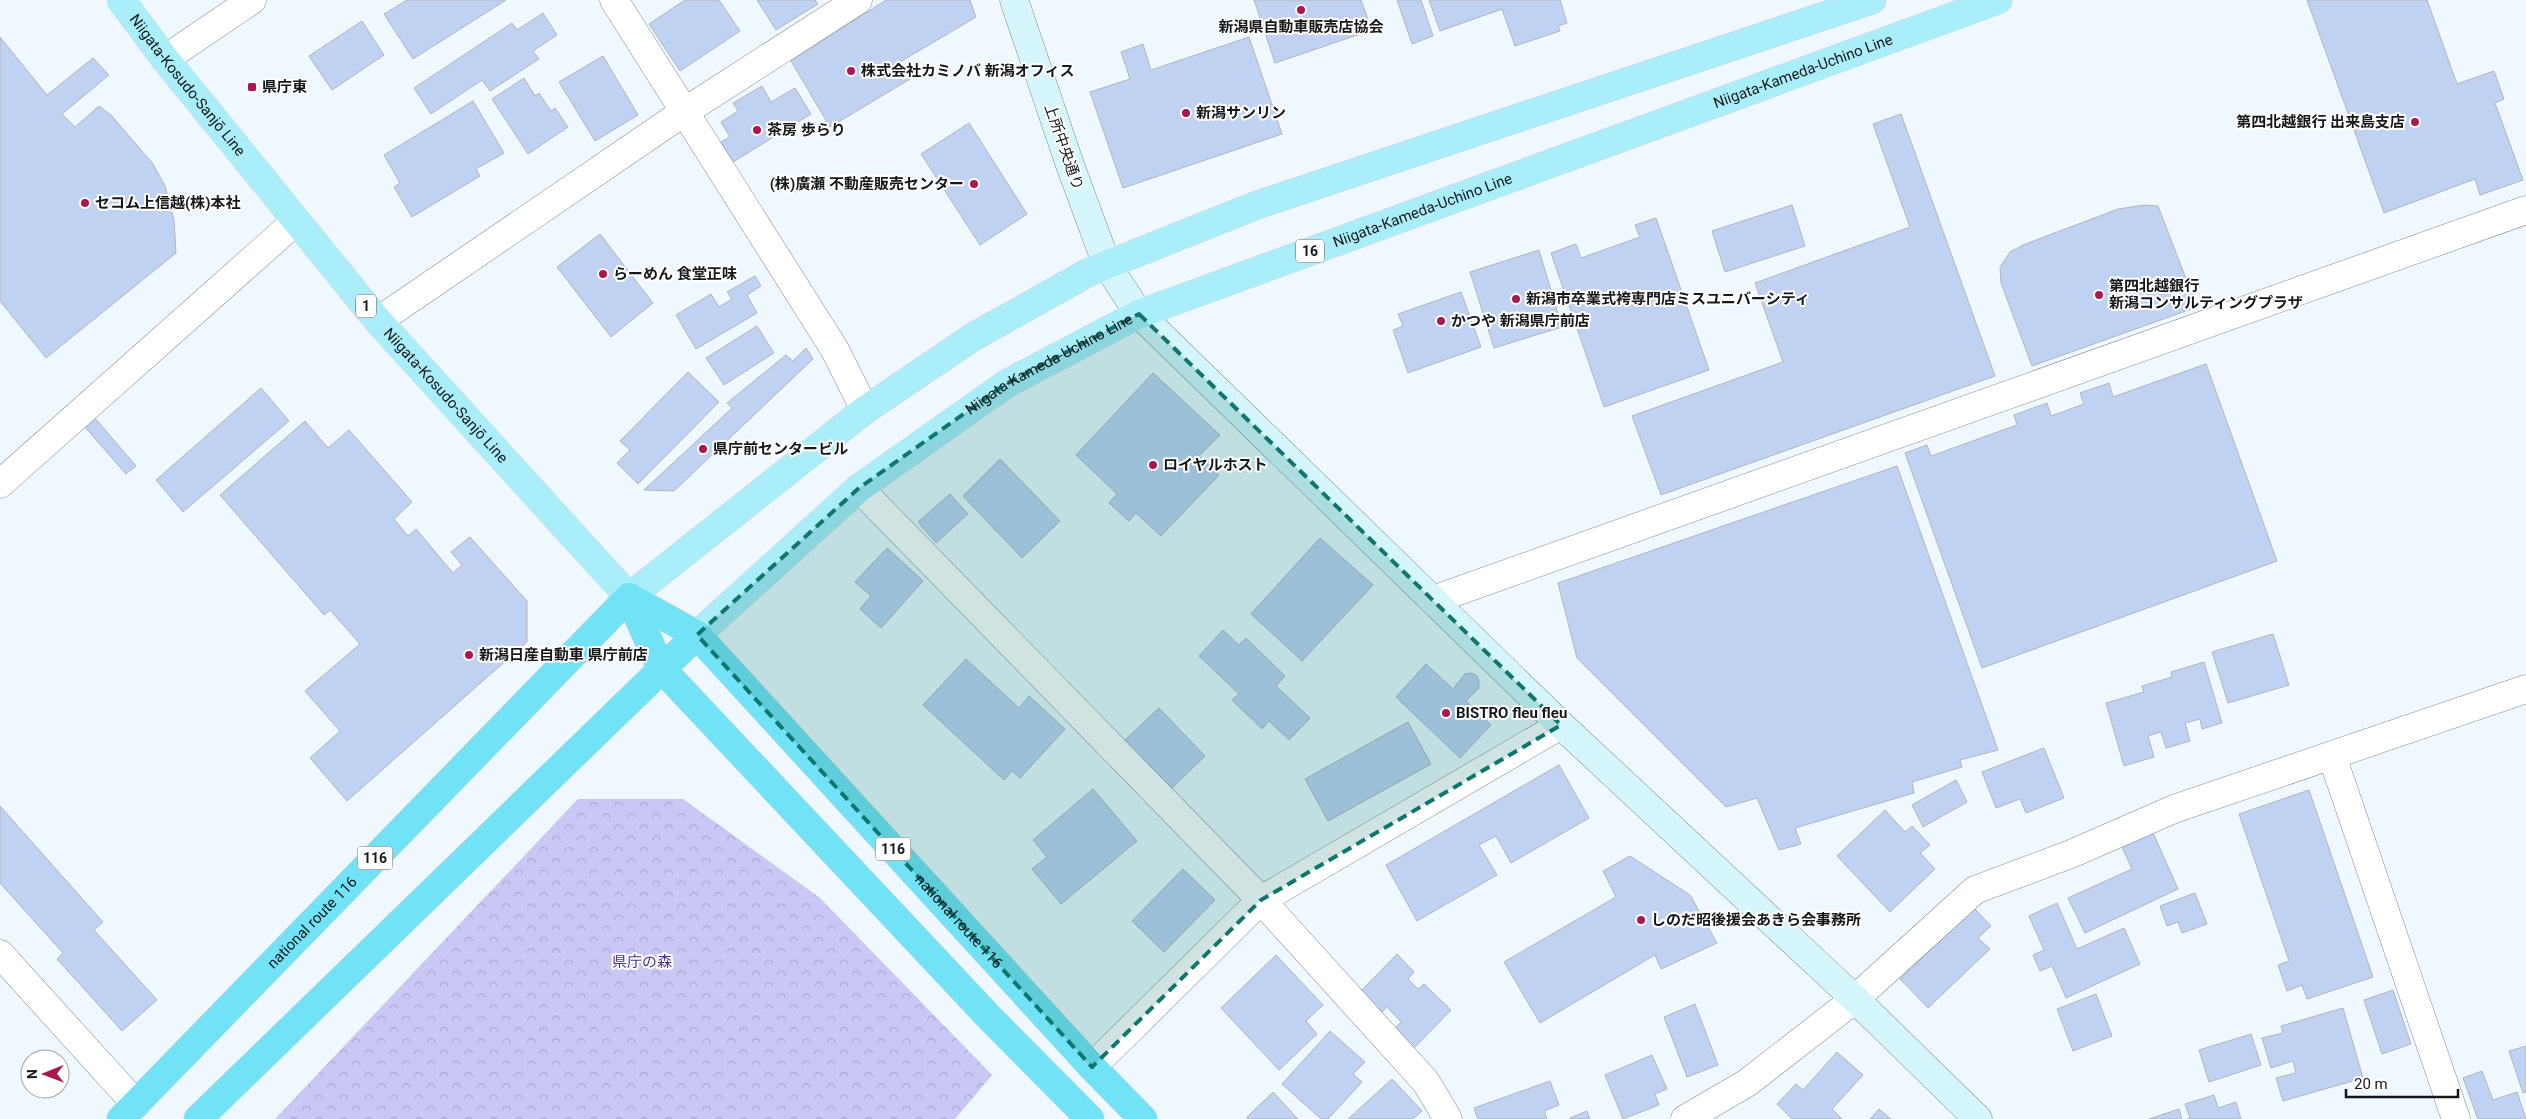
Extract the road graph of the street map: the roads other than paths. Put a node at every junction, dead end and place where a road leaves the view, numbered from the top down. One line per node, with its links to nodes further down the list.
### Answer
1 (121, 0): 8 (main road, Niigata-Kosudo-Sanjō Line / 1)
2 (252, 0): 8 (street)
3 (614, 0): 9 (street)
4 (858, 0): 9 (street)
5 (1014, 0): 12 (street, 上所中央通り)
6 (1869, 0): 12 (main road)
7 (1998, 0): 13 (main road, Niigata-Kameda-Uchino Line / 16)
8 (165, 59): 11 (main road, Niigata-Kosudo-Sanjō Line / 1)
9 (684, 112): 14 (street); 15 (street)
10 (2526, 210): 19 (street)
11 (296, 221): 14 (main road, Niigata-Kosudo-Sanjō Line / 1); 16 (street)
12 (1106, 265): 13 (street, 上所中央通り); 15 (main road)
13 (1139, 314): 17 (main road, Niigata-Kameda-Uchino Line / 16); 19 (street, 上所中央通り)
14 (378, 321): 18 (main road, Niigata-Kosudo-Sanjō Line / 1)
15 (865, 410): 18 (main road)
16 (0, 484)
17 (860, 488): 20 (main road, Niigata-Kameda-Uchino Line / 16); 25 (street)
18 (628, 597): 20 (highway, national route 116 / 116); 21 (highway); 29 (highway, national route 116 / 116)
19 (1433, 600): 23 (street, 上所中央通り)
20 (697, 635): 21 (highway); 28 (highway, national route 116 / 116)
21 (661, 668): 30 (highway); 31 (highway)
22 (2526, 689): 24 (street)
23 (1561, 725): 25 (street); 27 (street, 上所中央通り)
24 (2332, 756): 27 (street); 36 (street)
25 (1261, 900): 28 (street); 33 (street)
26 (0, 954): 29 (street)
27 (1856, 999): 34 (street); 35 (street, 上所中央通り)
28 (1092, 1067): 32 (highway, national route 116 / 116)
29 (128, 1112)
30 (198, 1119)
31 (1090, 1119)
32 (1143, 1119)
33 (1448, 1119)
34 (1685, 1119)
35 (1978, 1119)
36 (2456, 1119)

